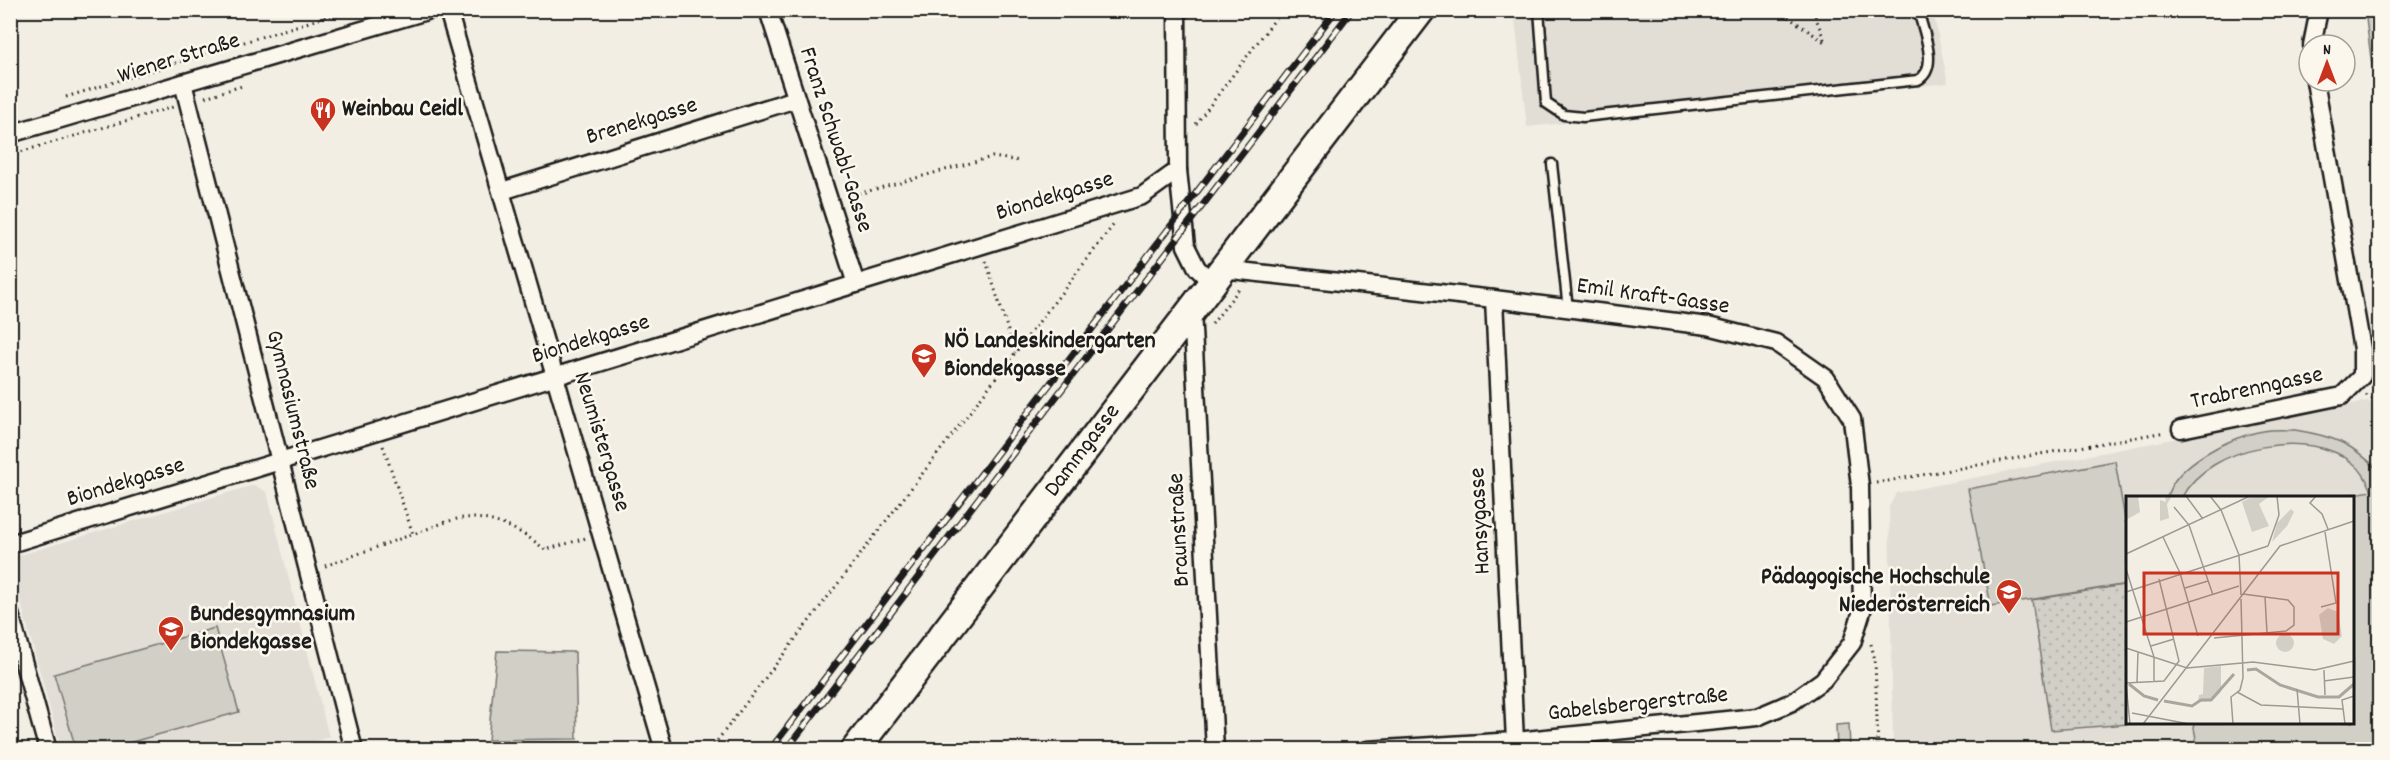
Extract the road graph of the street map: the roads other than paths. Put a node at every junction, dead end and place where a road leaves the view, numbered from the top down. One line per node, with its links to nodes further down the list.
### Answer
1 (430, 10): 10 (street, Wiener Straße)
2 (448, 10): 16 (street, Neumistergasse)
3 (768, 10): 12 (street, Franz Schwabl-Gasse)
4 (1177, 10): 15 (street)
5 (1421, 10): 17 (main road, Dammgasse)
6 (1539, 10): 7 (lane)
7 (1918, 10)
8 (2319, 10): 9 (street)
9 (2314, 33)
10 (183, 83): 13 (street, Wiener Straße); 24 (street, Gymnasiumstraße)
11 (2317, 93): 23 (street, Trabrenngasse)
12 (796, 99): 16 (street, Brenekgasse); 18 (street, Franz Schwabl-Gasse)
13 (10, 134)
14 (1552, 164): 21 (lane)
15 (1178, 170): 17 (street); 18 (street, Biondekgasse)
16 (502, 191): 22 (street, Neumistergasse)
17 (1217, 276): 19 (street, Emil Kraft-Gasse); 20 (main road, Dammgasse)
18 (856, 284): 22 (street, Biondekgasse)
19 (1494, 298): 21 (street, Emil Kraft-Gasse); 28 (street, Hansygasse)
20 (1192, 309): 33 (main road, Dammgasse); 34 (street, Braunstraße)
21 (1569, 310): 26 (street, Emil Kraft-Gasse)
22 (556, 376): 24 (street, Biondekgasse); 32 (street, Neumistergasse)
23 (2181, 429)
24 (280, 460): 25 (street, Biondekgasse); 31 (street, Gymnasiumstraße)
25 (10, 544)
26 (1862, 611): 28 (street, Gabelsbergerstraße)
27 (10, 614): 30 (street)
28 (1515, 741): 29 (street, Gabelsbergerstraße)
29 (1441, 747): 35 (street, Gabelsbergerstraße)
30 (48, 750)
31 (354, 750)
32 (664, 750)
33 (855, 750)
34 (1215, 750)
35 (1367, 750)

